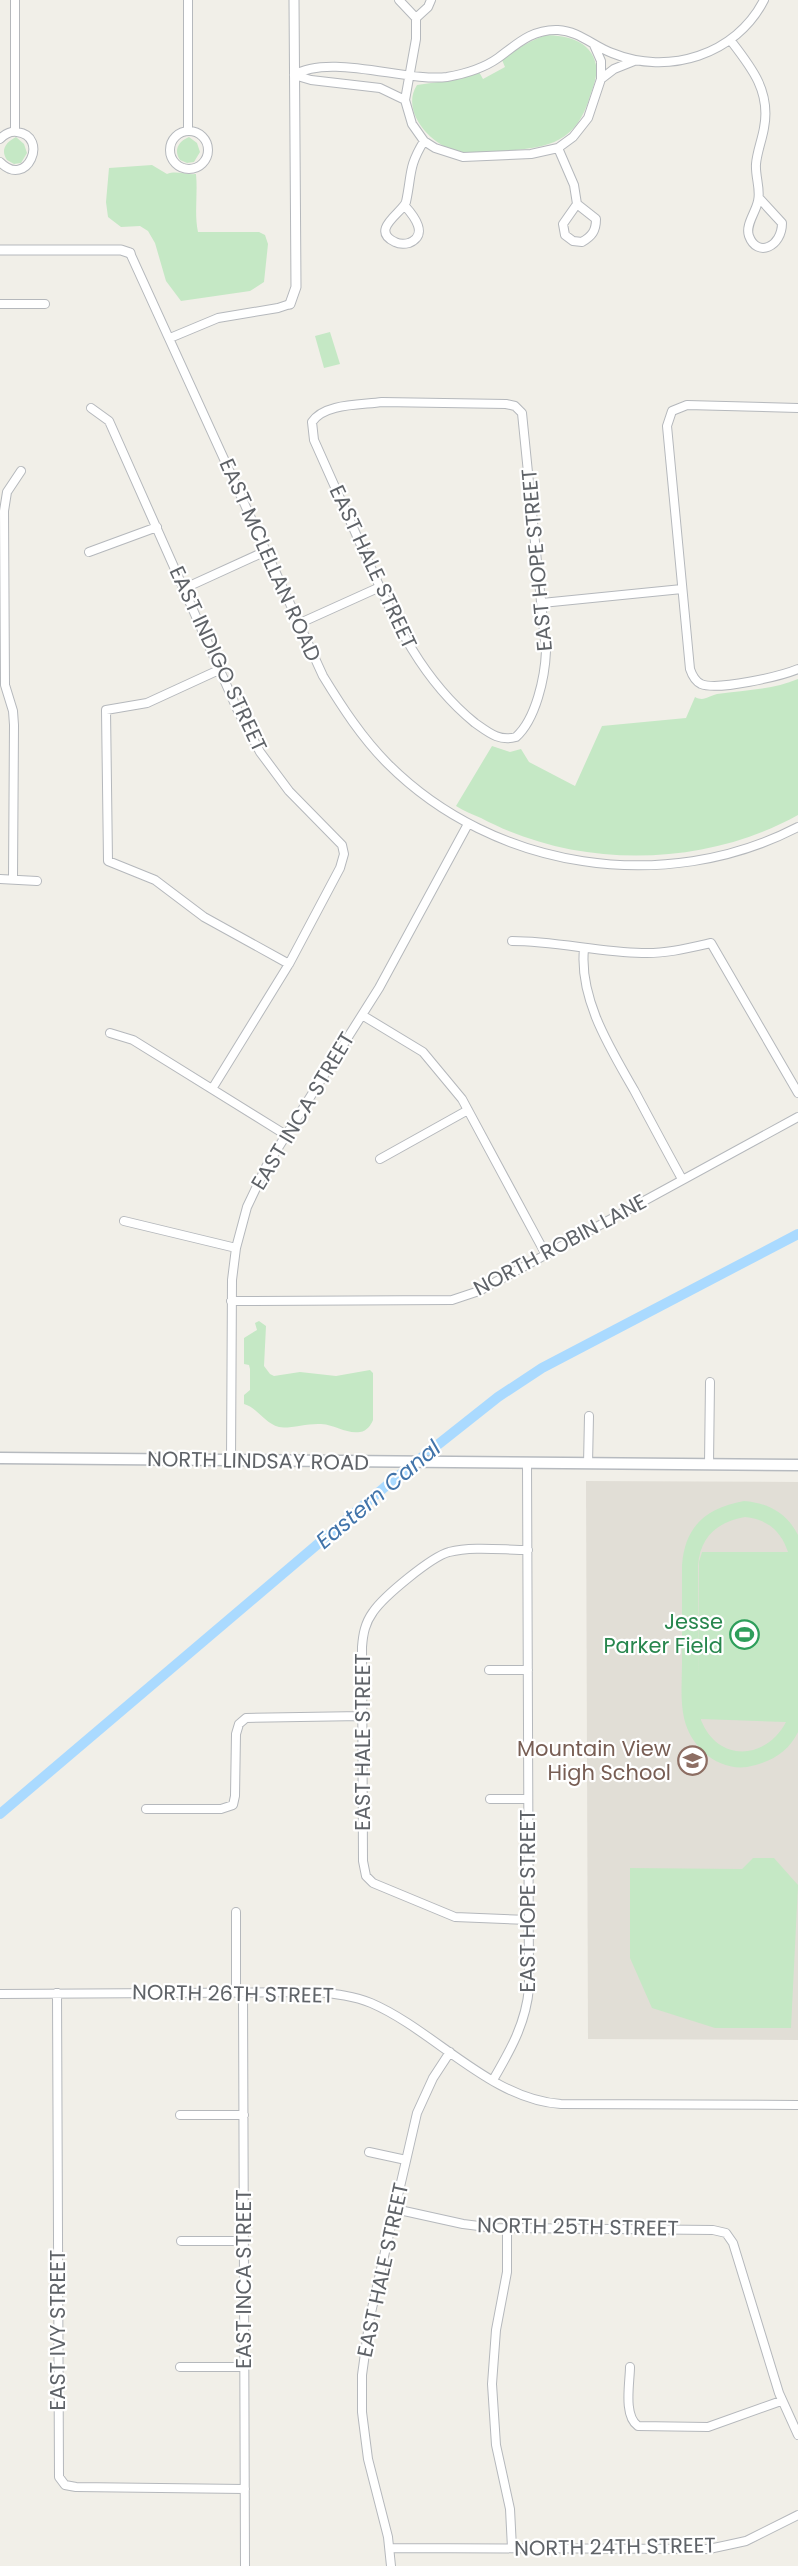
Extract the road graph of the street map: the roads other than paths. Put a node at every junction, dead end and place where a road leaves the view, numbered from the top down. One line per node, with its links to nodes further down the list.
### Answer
1 (15, 0): 16 (street)
2 (188, 0): 15 (street)
3 (294, 0): 11 (street)
4 (399, 0): 7 (street)
5 (431, 0): 7 (street)
6 (764, 0): 8 (street)
7 (416, 18): 12 (street)
8 (731, 40): 10 (street); 21 (street)
9 (594, 45): 10 (street); 12 (street); 13 (street)
10 (634, 61): 13 (street)
11 (294, 75): 12 (street); 14 (street); 28 (street)
12 (409, 76): 14 (street)
13 (601, 79): 19 (street)
14 (405, 100): 18 (street)
15 (188, 130): 15 (street)
16 (15, 131): 17 (street); 20 (street)
17 (0, 139)
18 (424, 141): 19 (street); 23 (street)
19 (558, 148): 22 (street)
20 (0, 162)
21 (759, 198): 21 (street)
22 (577, 204): 22 (street)
23 (405, 206): 23 (street)
24 (0, 250): 25 (street)
25 (130, 253): 29 (street, EAST MCLELLAN ROAD)
26 (0, 304): 27 (street)
27 (45, 304)
28 (290, 304): 29 (street)
29 (170, 338): 35 (street, EAST MCLELLAN ROAD)
30 (91, 408): 34 (street, EAST INDIGO STREET)
31 (798, 408): 39 (street)
32 (519, 409): 37 (street, EAST HALE STREET); 40 (street, EAST HOPE STREET)
33 (21, 471): 48 (street)
34 (157, 527): 36 (street); 38 (street, EAST INDIGO STREET)
35 (266, 551): 38 (street); 41 (street, EAST MCLELLAN ROAD)
36 (89, 552)
37 (380, 587): 41 (street); 44 (street, EAST HALE STREET)
38 (185, 588): 42 (street, EAST INDIGO STREET)
39 (682, 589): 40 (street); 43 (street)
40 (542, 603): 44 (street, EAST HOPE STREET)
41 (298, 624): 45 (street, EAST MCLELLAN ROAD)
42 (221, 669): 52 (street, EAST INDIGO STREET); 52 (street)
43 (798, 669)
44 (511, 738)
45 (468, 824): 46 (street, EAST MCLELLAN ROAD); 53 (street, EAST INCA STREET)
46 (798, 827)
47 (0, 879): 48 (street)
48 (14, 879): 49 (street)
49 (37, 882)
50 (512, 941): 51 (street)
51 (584, 949): 56 (street); 61 (street)
52 (289, 964): 55 (street, EAST INDIGO STREET)
53 (362, 1016): 57 (street); 59 (street, EAST INCA STREET)
54 (110, 1033): 55 (street)
55 (212, 1089): 59 (street)
56 (798, 1093)
57 (468, 1110): 60 (street); 64 (street)
58 (798, 1117): 61 (street, NORTH ROBIN LANE)
59 (286, 1136): 63 (street, EAST INCA STREET)
60 (380, 1159)
61 (682, 1179): 64 (street, NORTH ROBIN LANE)
62 (124, 1221): 63 (street)
63 (236, 1248): 65 (street, EAST INCA STREET)
64 (545, 1253): 65 (street, NORTH ROBIN LANE)
65 (231, 1301): 69 (street, EAST INCA STREET)
66 (710, 1382): 72 (street)
67 (589, 1416): 71 (street)
68 (0, 1458): 69 (main road, NORTH LINDSAY ROAD)
69 (231, 1461): 70 (main road, NORTH LINDSAY ROAD)
70 (527, 1463): 71 (main road, NORTH LINDSAY ROAD); 74 (street, EAST HOPE STREET)
71 (588, 1464): 72 (main road, NORTH LINDSAY ROAD)
72 (709, 1464): 73 (main road, NORTH LINDSAY ROAD)
73 (798, 1465)
74 (528, 1550): 76 (street, EAST HOPE STREET); 77 (street, EAST HALE STREET)
75 (489, 1670): 76 (street)
76 (528, 1670): 79 (street, EAST HOPE STREET)
77 (363, 1716): 80 (street); 82 (street, EAST HALE STREET)
78 (490, 1799): 79 (street)
79 (528, 1799): 82 (street, EAST HOPE STREET)
80 (146, 1809)
81 (236, 1912): 84 (street, EAST INCA STREET)
82 (529, 1920): 87 (street, EAST HOPE STREET)
83 (57, 1993): 84 (street, NORTH 26TH STREET); 85 (street, NORTH 26TH STREET); 102 (street, EAST IVY STREET)
84 (240, 1993): 86 (street, NORTH 26TH STREET); 90 (street, EAST INCA STREET)
85 (0, 1994)
86 (450, 2052): 87 (street, NORTH 26TH STREET); 92 (street, EAST HALE STREET)
87 (493, 2080): 88 (street, NORTH 26TH STREET)
88 (798, 2105)
89 (180, 2115): 90 (street)
90 (244, 2115): 96 (street, EAST INCA STREET)
91 (369, 2152): 92 (street)
92 (406, 2160): 93 (street, EAST HALE STREET)
93 (395, 2209): 94 (street, NORTH 25TH STREET); 104 (street, EAST HALE STREET)
94 (507, 2228): 100 (street, NORTH 25TH STREET); 105 (street)
95 (181, 2241): 96 (street)
96 (244, 2241): 98 (street, EAST INCA STREET)
97 (180, 2367): 98 (street)
98 (245, 2367): 102 (street, EAST INCA STREET)
99 (630, 2367): 100 (street)
100 (781, 2401): 101 (street)
101 (798, 2435)
102 (245, 2489): 106 (street, EAST INCA STREET)
103 (798, 2515): 105 (street, NORTH 24TH STREET)
104 (390, 2548): 105 (street, NORTH 24TH STREET); 107 (street, EAST HALE STREET)
105 (512, 2548)
106 (245, 2566)
107 (391, 2566)

